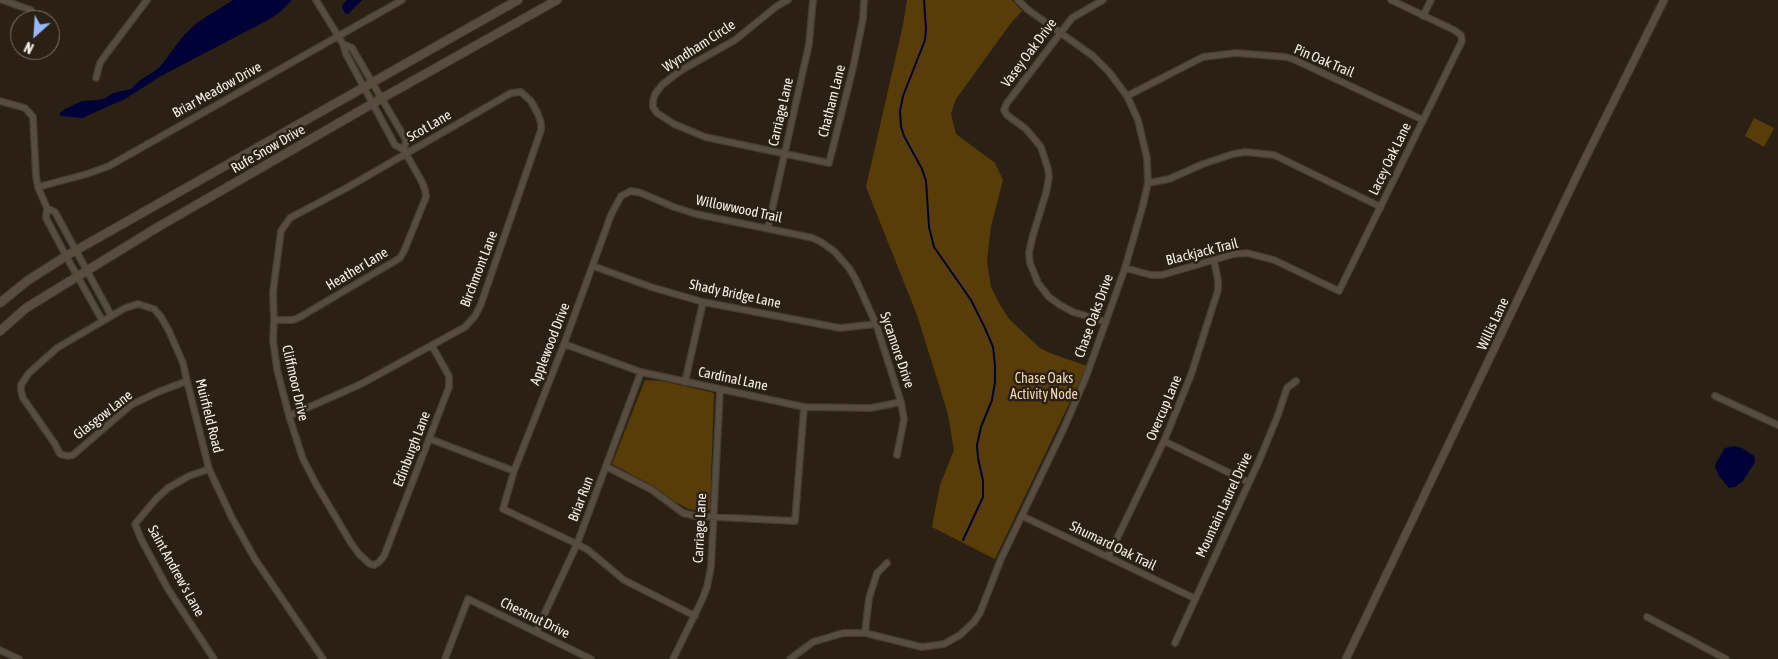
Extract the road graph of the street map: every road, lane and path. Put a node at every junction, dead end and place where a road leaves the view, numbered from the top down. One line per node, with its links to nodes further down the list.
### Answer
1 (2, 0): 15 (street)
2 (147, 0): 20 (street)
3 (316, 0): 18 (street, Heather Lane)
4 (402, 0): 18 (street, Briar Meadow Drive)
5 (518, 0): 21 (main road, Rufe Snow Drive)
6 (557, 0): 25 (main road, Rufe Snow Drive)
7 (788, 0): 30 (street, Wyndham Circle)
8 (813, 0): 30 (street, Carriage Lane)
9 (864, 0): 30 (street, Chatham Lane)
10 (1018, 0): 17 (street, Chase Oaks Drive)
11 (1103, 0): 17 (street, Vasey Oak Drive)
12 (1391, 0): 16 (street)
13 (1431, 0): 16 (street)
14 (1664, 0): 95 (street, Willis Lane)
15 (31, 10)
16 (1423, 16): 28 (street, Lacey Oak Lane)
17 (1060, 33): 24 (street, Chase Oaks Drive); 52 (street, Vasey Oak Drive)
18 (339, 36): 19 (street, Heather Lane); 33 (street, Briar Meadow Drive)
19 (343, 44): 21 (street, Heather Lane); 22 (street, Heather Lane)
20 (96, 78)
21 (372, 82): 22 (main road, Rufe Snow Drive); 25 (street, Heather Lane)
22 (364, 86): 27 (street, Heather Lane); 38 (main road, Rufe Snow Drive)
23 (521, 92): 29 (street, Scot Lane); 56 (street, Birchmont Lane)
24 (1127, 96): 28 (street, Pin Oak Trail); 31 (street, Chase Oaks Drive)
25 (381, 98): 27 (main road, Rufe Snow Drive); 29 (street, Heather Lane)
26 (0, 101): 33 (street)
27 (372, 104): 29 (street, Heather Lane); 44 (main road, Rufe Snow Drive)
28 (1423, 120): 35 (street, Lacey Oak Lane)
29 (405, 152): 32 (street, Scot Lane); 51 (street, Heather Lane)
30 (785, 153): 37 (street, Carriage Lane)
31 (1148, 183): 35 (street); 43 (street, Chase Oaks Drive)
32 (350, 186): 51 (street, Cliffmoor Drive)
33 (38, 187): 36 (street)
34 (626, 193): 37 (street, Willowwood Trail); 42 (street, Applewood Drive)
35 (1381, 207): 46 (street, Lacey Oak Lane)
36 (48, 208): 38 (street); 39 (street)
37 (768, 228): 40 (street, Willowwood Trail)
38 (74, 251): 39 (main road, Rufe Snow Drive); 44 (street)
39 (66, 256): 45 (street); 48 (main road, Rufe Snow Drive)
40 (842, 260): 53 (street, Sycamore Drive)
41 (1214, 261): 43 (street, Blackjack Trail); 46 (street, Blackjack Trail); 69 (street, Overcup Lane)
42 (593, 266): 47 (street, Shady Bridge Lane); 55 (street, Applewood Drive)
43 (1124, 268): 52 (street, Chase Oaks Drive)
44 (86, 271): 45 (main road, Rufe Snow Drive); 49 (street)
45 (78, 276): 50 (street); 54 (main road, Rufe Snow Drive)
46 (1339, 291)
47 (703, 302): 53 (street, Shady Bridge Lane); 61 (street)
48 (0, 303)
49 (111, 315): 50 (street, Muirfield Road); 59 (street, Muirfield Road)
50 (102, 320): 58 (street, Muirfield Road)
51 (274, 320): 66 (street, Cliffmoor Drive)
52 (1106, 322): 75 (street, Chase Oaks Drive)
53 (876, 324): 64 (street, Sycamore Drive)
54 (0, 331)
55 (564, 344): 57 (street, Cardinal Lane); 73 (street, Applewood Drive)
56 (432, 346): 66 (street, Birchmont Lane); 68 (street, Edinburgh Lane)
57 (640, 372): 61 (street, Cardinal Lane); 71 (street, Briar Run)
58 (25, 379): 59 (street, Glasgow Lane)
59 (188, 381): 72 (street, Muirfield Road)
60 (1296, 381): 74 (street, Mountain Laurel Drive)
61 (685, 382): 62 (street, Cardinal Lane)
62 (720, 390): 65 (street, Cardinal Lane); 76 (street, Carriage Lane)
63 (1715, 396): 67 (street)
64 (901, 402): 65 (street, Cardinal Lane); 70 (street, Sycamore Drive)
65 (804, 407): 76 (street)
66 (289, 416): 79 (street, Cliffmoor Drive)
67 (1778, 425)
68 (430, 439): 73 (street); 79 (street, Edinburgh Lane)
69 (1164, 441): 74 (street); 78 (street, Overcup Lane)
70 (897, 455)
71 (606, 468): 76 (street); 77 (street, Briar Run)
72 (209, 469): 89 (street, Saint Andrew's Lane); 90 (street, Muirfield Road)
73 (514, 471): 77 (street, Applewood Drive)
74 (1248, 482): 81 (street, Mountain Laurel Drive)
75 (1022, 516): 78 (street, Shumard Oak Trail); 85 (street, Chase Oaks Drive)
76 (714, 517): 82 (street, Carriage Lane)
77 (577, 544): 82 (street); 84 (street, Briar Run)
78 (1108, 557): 81 (street, Shumard Oak Trail)
79 (379, 562)
80 (887, 563): 85 (street)
81 (1194, 598): 86 (street, Mountain Laurel Drive)
82 (695, 616): 93 (street, Carriage Lane)
83 (1647, 617): 96 (street)
84 (536, 632): 91 (street, Chestnut Drive); 92 (street, Chestnut Drive)
85 (865, 633): 94 (street, Chase Oaks Drive)
86 (1174, 642)
87 (0, 650): 88 (street)
88 (19, 659)
89 (214, 659)
90 (323, 659)
91 (445, 659)
92 (591, 659)
93 (673, 659)
94 (790, 659)
95 (1346, 659)
96 (1726, 659)

